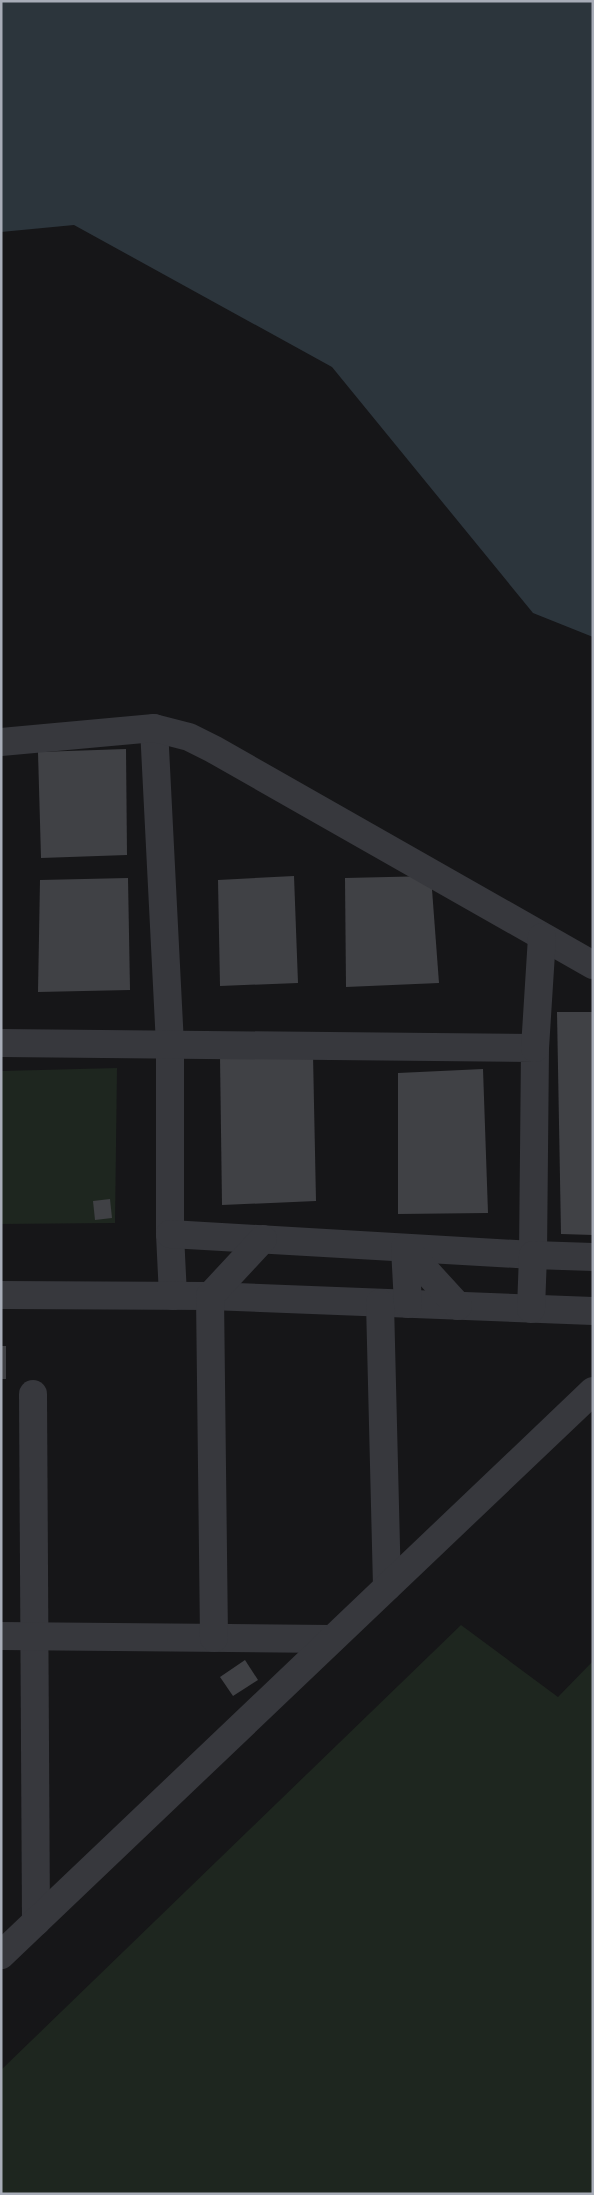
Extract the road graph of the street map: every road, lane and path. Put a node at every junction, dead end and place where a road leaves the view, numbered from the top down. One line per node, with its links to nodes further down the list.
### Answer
1 (154, 728): 2 (street); 3 (street); 6 (street)
2 (1, 742)
3 (542, 936): 4 (street); 7 (street)
4 (593, 965)
5 (1, 1043): 6 (street)
6 (170, 1045): 7 (street); 8 (street)
7 (535, 1048): 12 (street)
8 (170, 1234): 9 (street); 16 (street)
9 (263, 1240): 10 (street); 17 (street)
10 (405, 1248): 11 (street); 14 (street); 19 (street)
11 (464, 1251): 12 (street); 14 (street)
12 (533, 1255): 13 (street); 21 (street)
13 (593, 1258)
14 (434, 1279): 19 (street); 20 (street)
15 (1, 1295): 16 (street)
16 (173, 1296): 17 (street)
17 (210, 1296): 18 (street); 28 (street)
18 (380, 1303): 19 (street); 25 (street)
19 (408, 1304): 20 (street)
20 (458, 1306): 21 (street)
21 (531, 1309): 22 (street)
22 (593, 1311)
23 (593, 1391): 25 (street)
24 (33, 1394): 27 (street)
25 (387, 1587): 29 (street)
26 (1, 1636): 27 (street)
27 (36, 1637): 28 (street); 30 (street)
28 (214, 1638): 29 (street)
29 (332, 1639): 30 (street)
30 (36, 1922): 31 (street)
31 (1, 1954)

